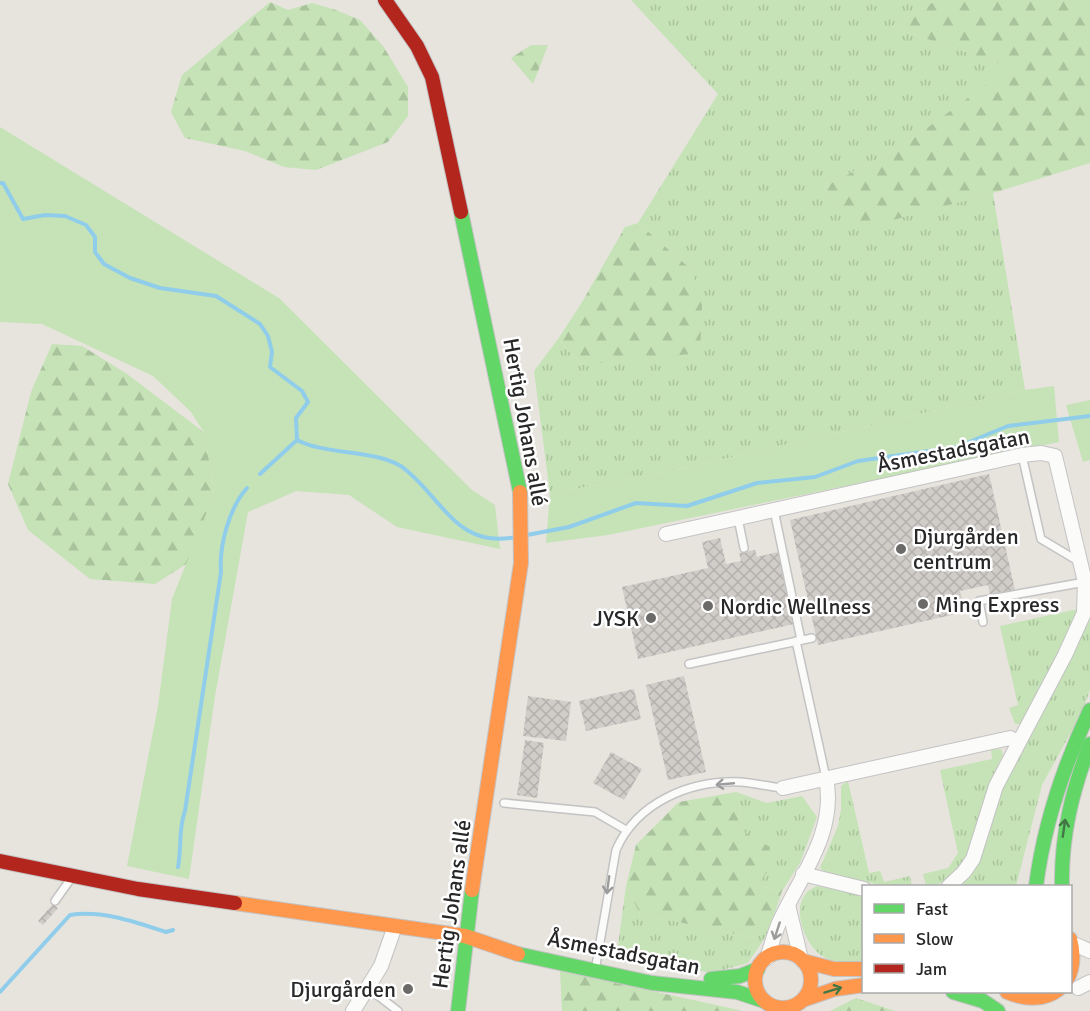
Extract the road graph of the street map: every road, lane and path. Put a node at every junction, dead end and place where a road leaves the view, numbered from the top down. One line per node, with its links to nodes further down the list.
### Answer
1 (385, 0): 32 (street, Hertig Johans allé)
2 (1022, 455): 3 (street, Åsmestadsgatan); 7 (lane); 7 (street, Åsmestadsgatan)
3 (774, 510): 4 (street, Åsmestadsgatan); 11 (lane)
4 (738, 518): 5 (street, Åsmestadsgatan); 6 (lane)
5 (666, 534)
6 (744, 548)
7 (1081, 563): 8 (street, Åsmestadsgatan)
8 (1085, 582): 9 (lane); 14 (street, Åsmestadsgatan)
9 (983, 622)
10 (812, 638): 11 (lane)
11 (799, 640): 12 (lane); 16 (lane)
12 (689, 664)
13 (1090, 710): 20 (street)
14 (1018, 742): 16 (street); 24 (street, Åsmestadsgatan)
15 (1090, 744): 27 (street, one-way to 15)
16 (826, 778): 17 (street); 22 (street)
17 (783, 788): 19 (lane, one-way to 19)
18 (504, 803): 19 (lane)
19 (626, 830): 37 (lane, one-way to 37)
20 (1042, 844): 25 (street); 26 (street)
21 (0, 861): 23 (street, Åsmestadsgatan)
22 (803, 874): 28 (street); 30 (street)
23 (72, 877): 29 (lane); 31 (street, Åsmestadsgatan)
24 (950, 885)
25 (1023, 885)
26 (1036, 885)
27 (1062, 885)
28 (862, 889)
29 (55, 901)
30 (788, 905): 35 (street); 36 (street, one-way to 36)
31 (395, 926): 32 (street, Åsmestadsgatan); 40 (street)
32 (471, 937): 37 (street, Åsmestadsgatan); 49 (street, Hertig Johans allé)
33 (1072, 939): 34 (street); 41 (street)
34 (1090, 951)
35 (802, 960): 36 (street); 38 (street); 44 (street)
36 (762, 964): 37 (street, Åsmestadsgatan); 45 (street)
37 (597, 966): 45 (street, Åsmestadsgatan)
38 (862, 969)
39 (862, 985): 44 (street, one-way to 39)
40 (368, 988): 47 (street); 48 (lane)
41 (1080, 989)
42 (956, 993): 50 (street)
43 (1011, 998): 46 (street)
44 (803, 1000): 45 (street)
45 (764, 1001)
46 (1054, 1009)
47 (353, 1011)
48 (398, 1011)
49 (458, 1011)
50 (998, 1011)

